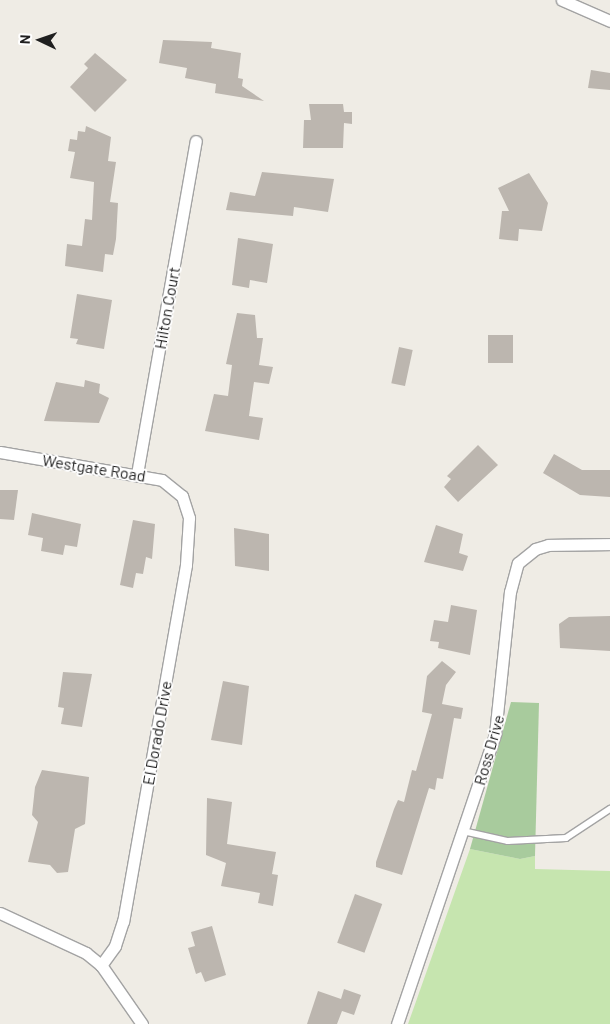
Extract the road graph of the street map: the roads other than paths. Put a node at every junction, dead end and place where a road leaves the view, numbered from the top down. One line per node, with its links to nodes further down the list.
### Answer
1 (562, 0): 2 (street)
2 (610, 21)
3 (196, 141): 5 (street, Hilton Court)
4 (0, 452): 5 (street, Westgate Road)
5 (137, 474): 6 (street, Westgate Road)
6 (182, 496): 11 (street, El Dorado Drive)
7 (610, 544): 9 (street, Ross Drive)
8 (610, 809): 9 (lane)
9 (464, 831): 13 (street, Ross Drive)
10 (0, 913): 11 (street)
11 (101, 965): 12 (street)
12 (142, 1024)
13 (397, 1024)

